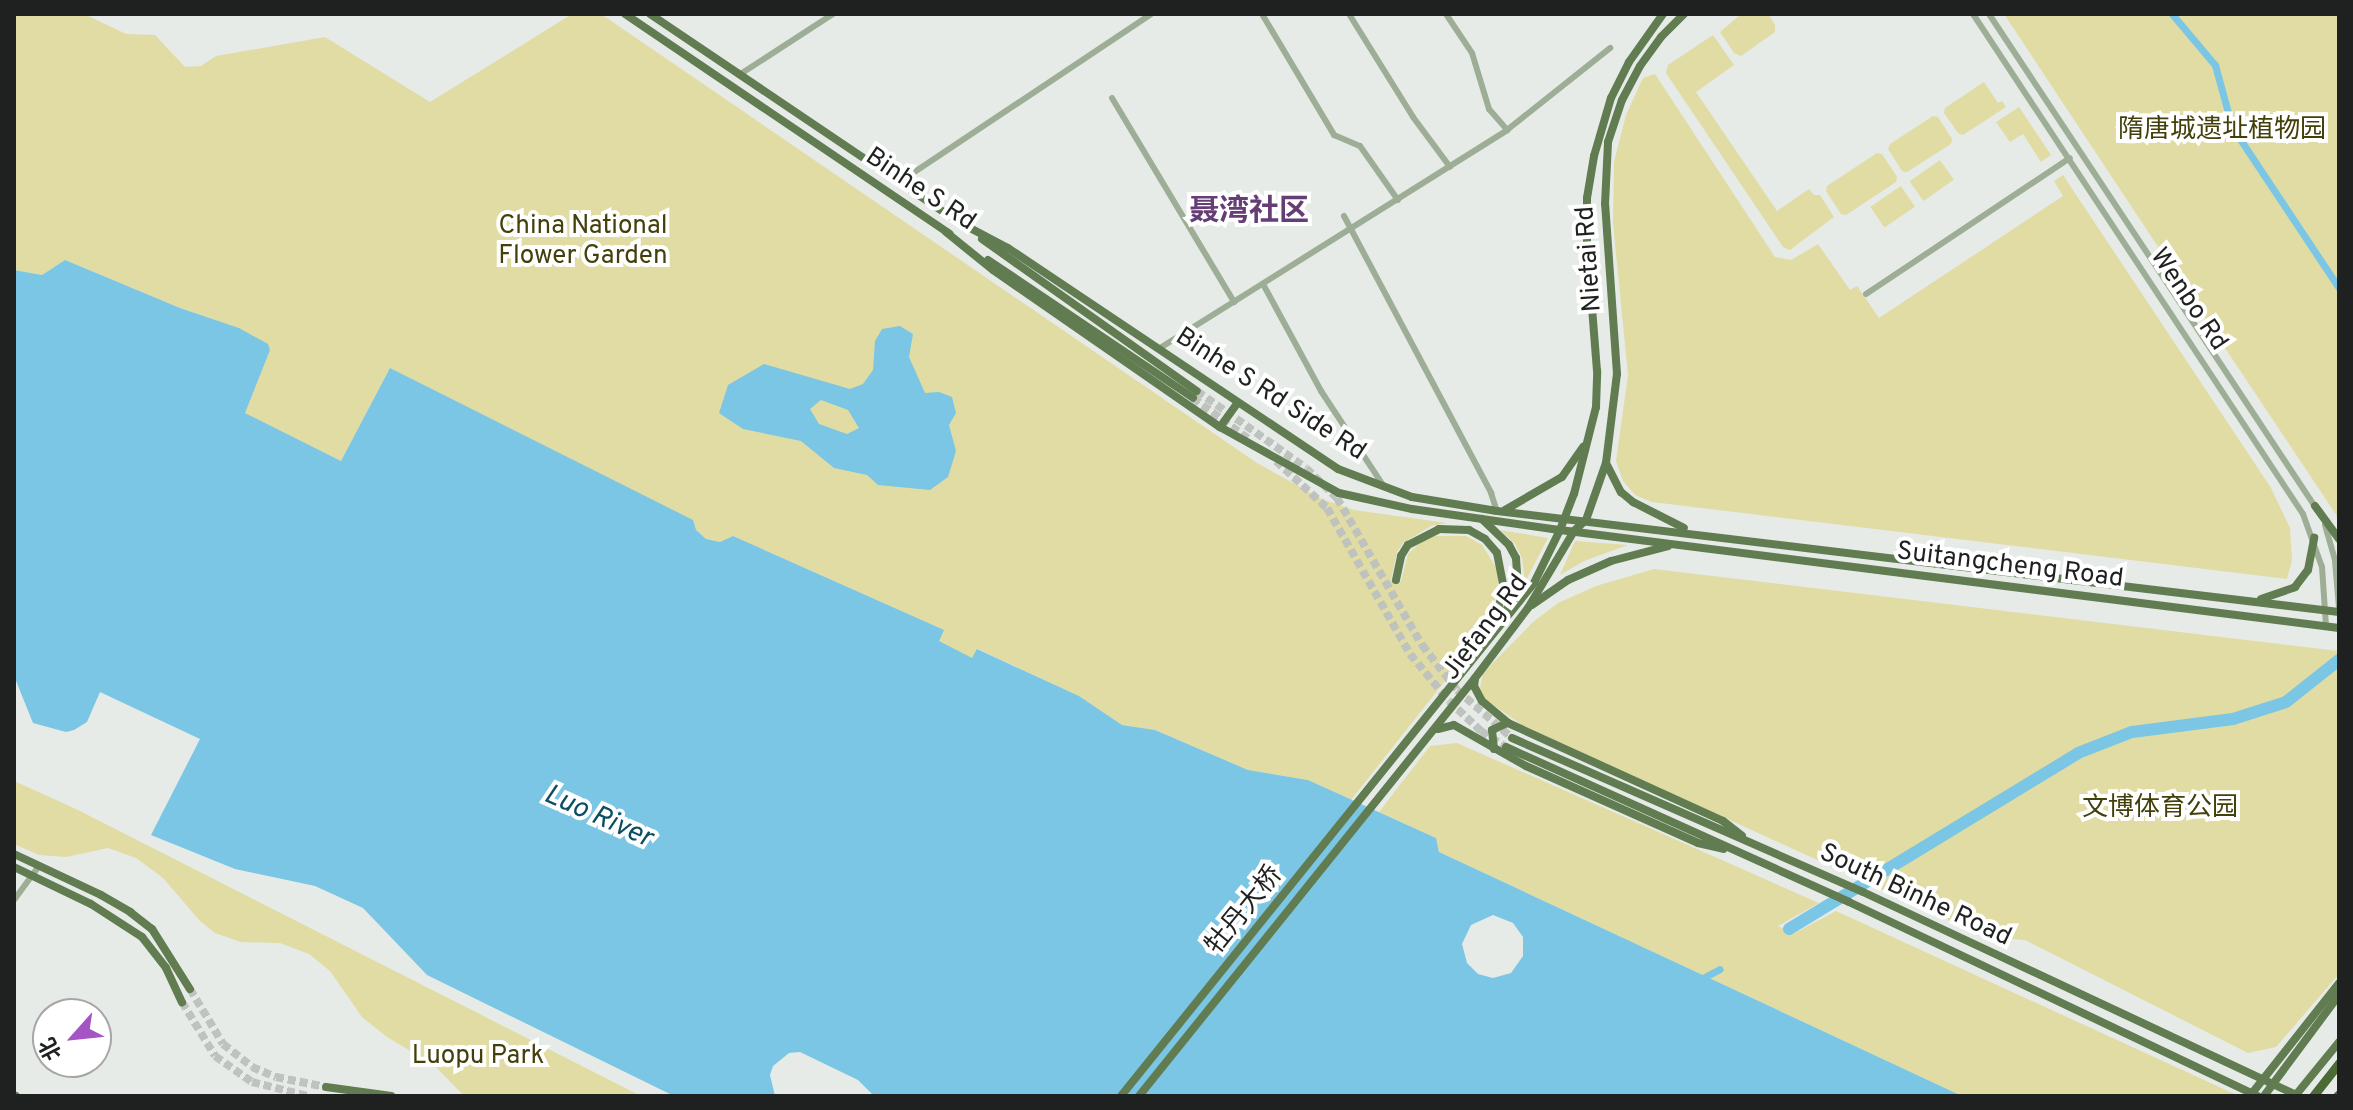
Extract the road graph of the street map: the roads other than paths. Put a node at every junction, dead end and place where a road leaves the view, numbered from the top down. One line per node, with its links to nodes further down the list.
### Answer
1 (625, 14): 14 (main road, Binhe S Rd)
2 (650, 14): 12 (main road, Binhe S Rd)
3 (833, 14): 15 (street)
4 (1151, 14): 20 (street)
5 (1262, 14): 21 (street)
6 (1349, 14): 19 (street)
7 (1446, 14): 17 (street)
8 (1663, 14): 32 (main road, Nietai Rd)
9 (1684, 14): 33 (main road, Nietai Rd)
10 (1973, 14): 18 (street, Wenbo Rd)
11 (1989, 14): 35 (street, Wenbo Rd)
12 (698, 48): 14 (main road); 15 (main road, Binhe S Rd)
13 (1610, 48): 17 (street)
14 (691, 58): 25 (main road, Binhe S Rd)
15 (738, 75): 20 (main road, Binhe S Rd)
16 (1112, 98): 28 (street)
17 (1507, 130): 19 (street)
18 (2070, 158): 27 (street); 43 (street, Wenbo Rd)
19 (1450, 167): 21 (street)
20 (898, 183): 23 (main road, Binhe S Rd)
21 (1398, 200): 24 (street)
22 (1344, 216): 24 (street)
23 (953, 219): 25 (main road, Binhe S Rd); 29 (main road, Binhe S Rd Side Rd)
24 (1351, 230): 26 (street); 36 (street)
25 (946, 232): 31 (main road, Binhe S Rd Side Rd)
26 (1263, 284): 28 (street); 34 (street)
27 (1866, 294)
28 (1234, 302): 29 (street)
29 (1160, 348): 30 (main road, Binhe S Rd Side Rd)
30 (1237, 404): 31 (main road); 34 (main road, Binhe S Rd Side Rd)
31 (1220, 427): 38 (main road, Binhe S Rd Side Rd)
32 (1588, 440): 36 (main road); 37 (main road, Nietai Rd)
33 (1606, 463): 39 (main road, Nietai Rd); 42 (main road)
34 (1385, 488): 36 (main road, Binhe S Rd Side Rd)
35 (2315, 506): 44 (main road); 49 (street, Wenbo Rd)
36 (1500, 510): 37 (main road, Binhe S Rd Side Rd)
37 (1567, 517): 39 (main road, Binhe S Rd Side Rd); 40 (main road, Jiefang Rd)
38 (1482, 519): 40 (main road, Binhe S Rd Side Rd); 51 (main road)
39 (1586, 520): 41 (main road, Jiefang Rd); 42 (main road, Binhe S Rd Side Rd)
40 (1560, 530): 41 (main road, Binhe S Rd Side Rd); 51 (main road, Jiefang Rd)
41 (1574, 531): 45 (main road, Binhe S Rd Side Rd); 48 (main road, Jiefang Rd)
42 (1692, 532): 47 (main road, Suitangcheng Road)
43 (2314, 538): 47 (main road); 50 (street, Wenbo Rd)
44 (2339, 539)
45 (1676, 544): 48 (main road); 52 (main road, Suitangcheng Road)
46 (1396, 580): 54 (main road)
47 (2253, 601): 50 (main road, Suitangcheng Road)
48 (1528, 608): 55 (main road, Jiefang Rd)
49 (2339, 610): 50 (main road, Suitangcheng Road)
50 (2327, 611): 52 (street, Wenbo Rd)
51 (1501, 623): 54 (main road, Jiefang Rd)
52 (2326, 626): 53 (main road, Suitangcheng Road)
53 (2339, 626)
54 (1461, 673): 61 (main road, Jiefang Rd)
55 (1475, 678): 56 (main road); 57 (main road, Jiefang Rd)
56 (1508, 723): 60 (main road); 63 (main road)
57 (1431, 734): 60 (main road); 62 (main road, Jiefang Rd)
58 (1512, 738): 63 (main road, South Binhe Road)
59 (1506, 747): 65 (main road, South Binhe Road)
60 (1495, 750): 65 (main road)
61 (1400, 752): 81 (main road, 牡丹大桥)
62 (1413, 757): 82 (main road, 牡丹大桥)
63 (1751, 844): 76 (main road, South Binhe Road)
64 (14, 854): 66 (main road)
65 (1746, 856): 79 (main road, South Binhe Road)
66 (39, 866): 68 (street); 71 (main road)
67 (14, 867): 68 (main road)
68 (32, 876): 69 (street); 73 (main road)
69 (14, 900)
70 (2339, 983): 76 (main road)
71 (190, 989)
72 (2339, 995): 77 (main road)
73 (182, 1002)
74 (2339, 1042): 83 (main road, bridge)
75 (2339, 1063): 84 (highway)
76 (2262, 1079): 77 (main road, South Binhe Road); 79 (main road)
77 (2271, 1084): 79 (main road); 83 (main road, South Binhe Road)
78 (326, 1087): 80 (main road)
79 (2258, 1095)
80 (391, 1096)
81 (1121, 1096)
82 (1139, 1096)
83 (2297, 1096)
84 (2313, 1096)

